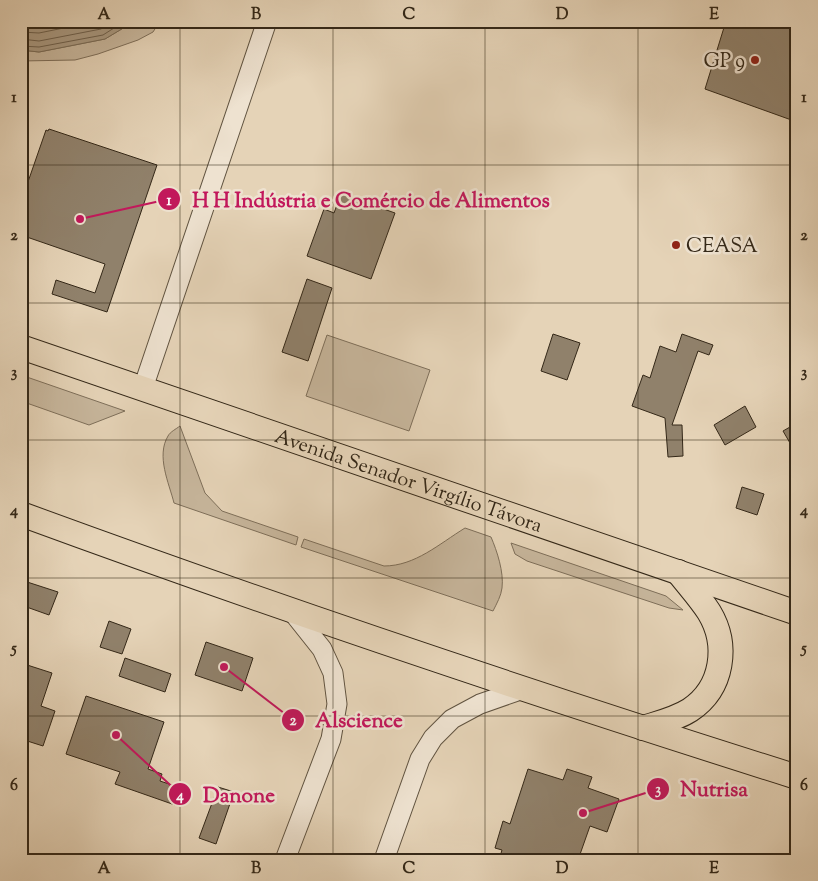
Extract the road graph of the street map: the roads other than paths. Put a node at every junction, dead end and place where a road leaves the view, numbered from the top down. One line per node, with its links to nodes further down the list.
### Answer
1 (267, 21): 3 (street)
2 (21, 347): 3 (main road, Avenida Senador Virgílio Távora)
3 (143, 388): 5 (main road, Avenida Senador Virgílio Távora)
4 (21, 514): 6 (main road)
5 (678, 572): 7 (main road, Avenida Senador Virgílio Távora); 9 (main road)
6 (291, 610): 8 (main road); 11 (street)
7 (797, 613)
8 (523, 689): 9 (main road); 12 (street)
9 (644, 728): 10 (main road)
10 (797, 777)
11 (285, 860)
12 (384, 860)

